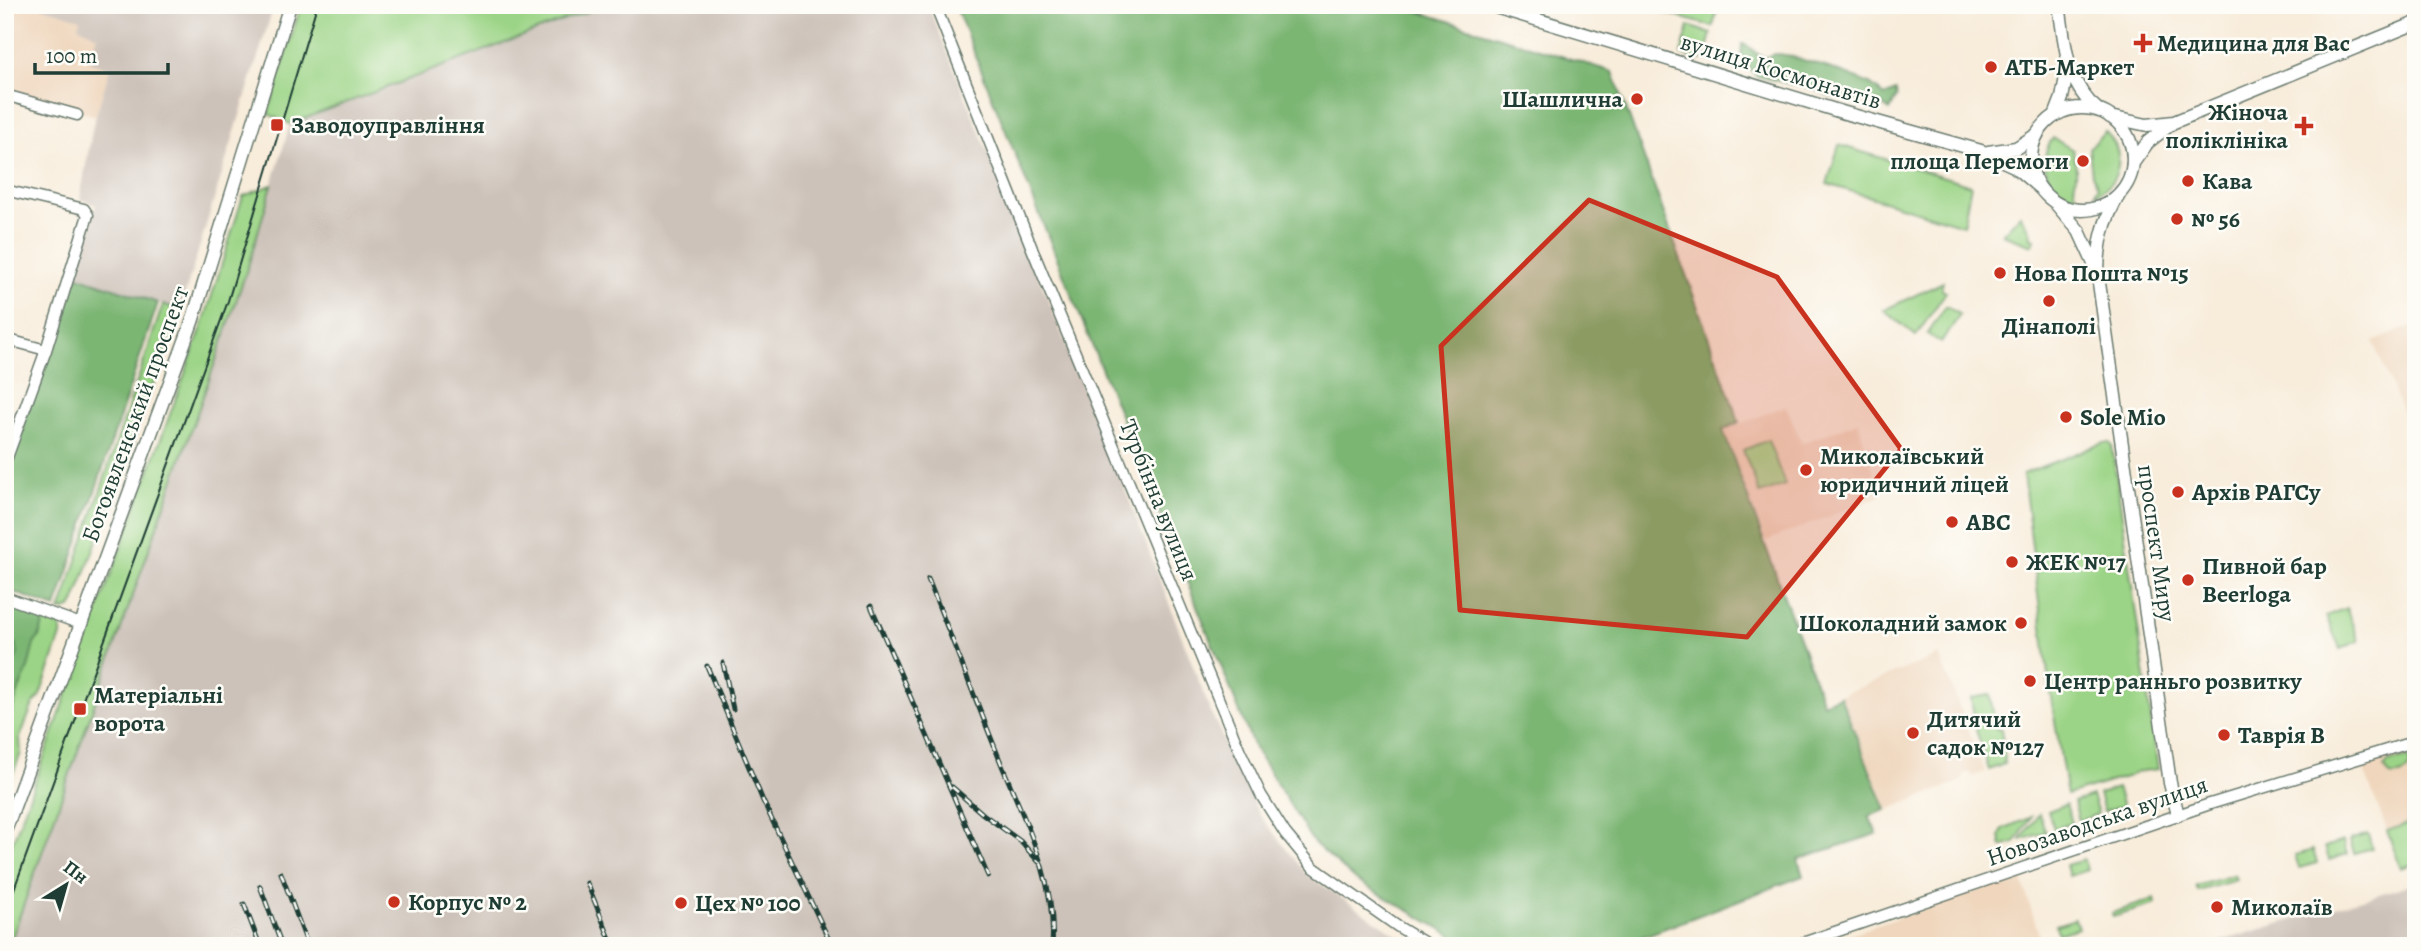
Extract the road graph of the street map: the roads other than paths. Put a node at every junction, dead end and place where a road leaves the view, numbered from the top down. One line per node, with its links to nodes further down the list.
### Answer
1 (290, 5): 24 (main road, Богоявленський проспект)
2 (935, 5): 28 (street, Турбінна вулиця)
3 (1489, 5): 13 (main road, вулиця Космонавтів)
4 (2059, 5): 6 (main road)
5 (2416, 23): 11 (main road)
6 (2068, 60): 9 (main road); 10 (main road)
7 (5, 94): 8 (street)
8 (78, 115)
9 (2106, 115): 10 (main road); 11 (main road); 14 (main road)
10 (2054, 116): 12 (main road)
11 (2174, 122): 14 (main road)
12 (2038, 133): 13 (main road, вулиця Космонавтів); 15 (main road)
13 (1981, 151): 15 (main road, вулиця Космонавтів)
14 (2133, 163): 17 (main road)
15 (2041, 189): 18 (main road)
16 (5, 190): 21 (street)
17 (2120, 193): 18 (main road); 19 (main road, проспект Миру)
18 (2055, 202): 19 (main road, проспект Миру)
19 (2098, 276): 26 (main road, проспект Миру)
20 (5, 339): 21 (street)
21 (46, 349): 22 (street)
22 (5, 463)
23 (5, 597): 24 (street)
24 (81, 624): 27 (main road, Богоявленський проспект)
25 (2416, 741): 26 (street, Новозаводська вулиця)
26 (2178, 815): 29 (street, Новозаводська вулиця)
27 (5, 831)
28 (1430, 946)
29 (1794, 946)

